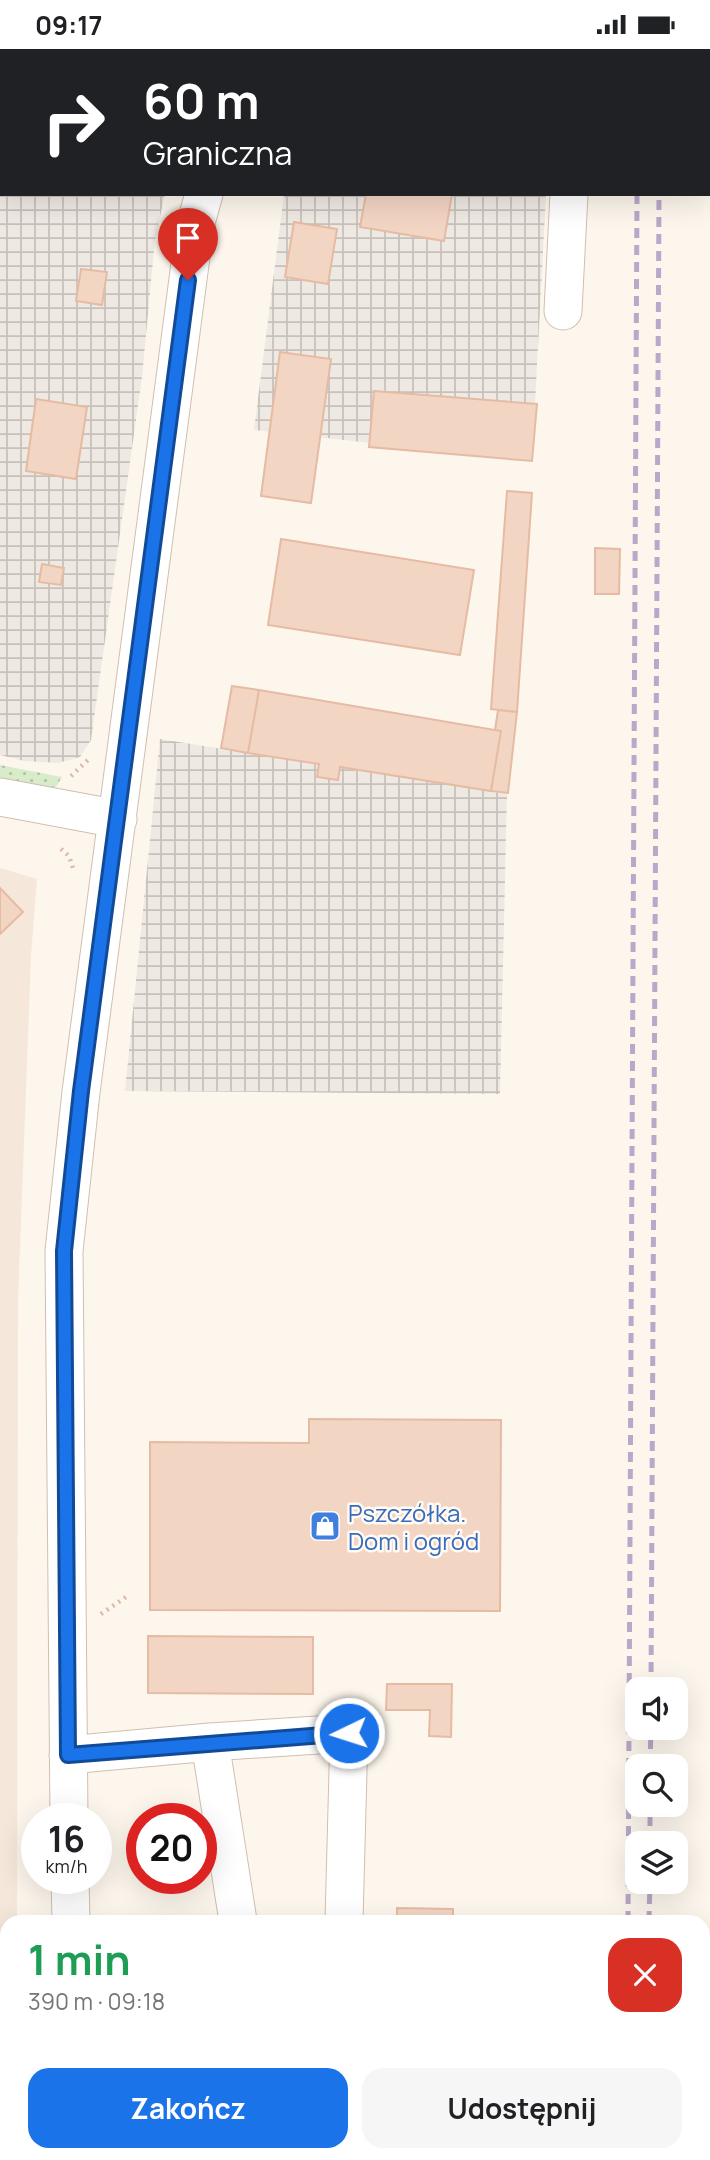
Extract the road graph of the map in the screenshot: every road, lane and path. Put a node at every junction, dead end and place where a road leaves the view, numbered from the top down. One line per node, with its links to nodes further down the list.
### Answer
1 (203, 196): 5 (street)
2 (569, 196): 3 (street)
3 (563, 311)
4 (0, 797): 5 (street)
5 (117, 819): 7 (street)
6 (210, 1742): 7 (street); 11 (street); 12 (street)
7 (68, 1755): 8 (street)
8 (69, 1803)
9 (70, 1894): 10 (street)
10 (71, 1915)
11 (237, 1915)
12 (344, 1915)

